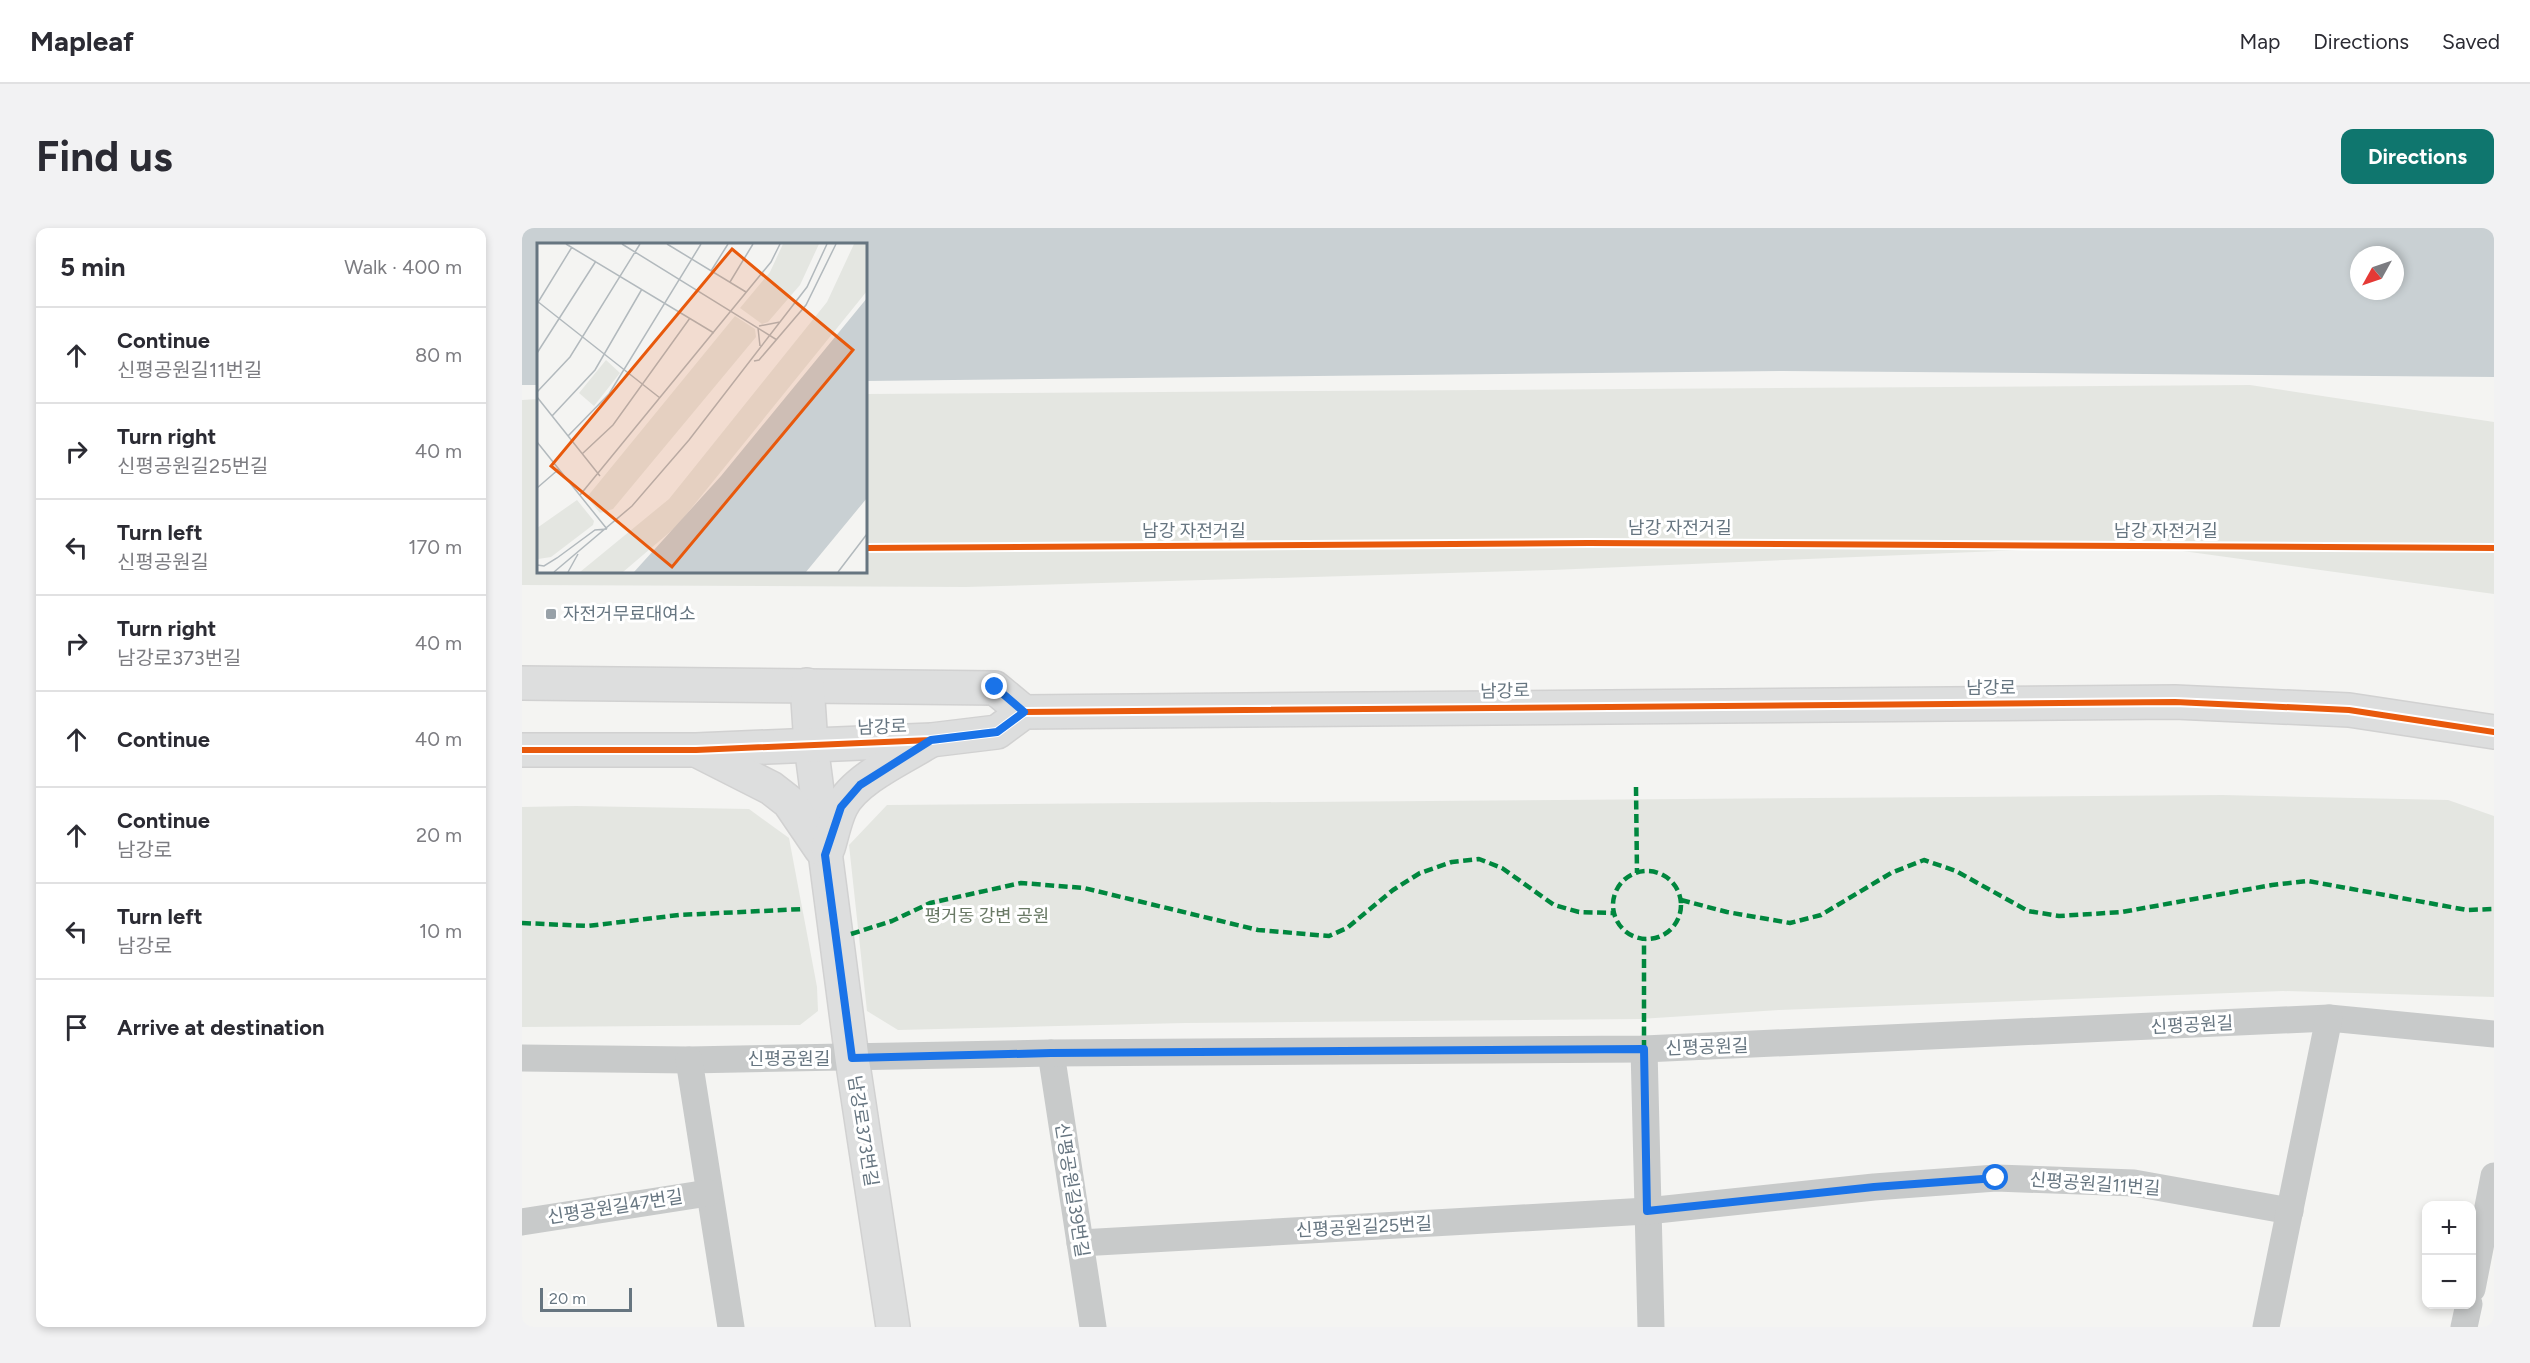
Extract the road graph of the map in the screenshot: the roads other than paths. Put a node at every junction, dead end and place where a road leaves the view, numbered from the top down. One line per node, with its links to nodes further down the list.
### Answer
1 (522, 683): 2 (street)
2 (807, 685): 3 (street); 6 (street, 남강로373번길)
3 (1024, 712): 4 (street, 남강로); 5 (street, 남강로)
4 (2494, 732)
5 (931, 740): 6 (street, 남강로); 9 (street)
6 (811, 745): 8 (street, 남강로); 9 (street, 남강로373번길)
7 (522, 750): 8 (street, 남강로)
8 (696, 750): 9 (street)
9 (825, 855): 15 (street, 남강로373번길)
10 (2329, 1018): 11 (street, 신평공원길); 12 (street, 신평공원길); 20 (street)
11 (2494, 1034)
12 (1644, 1049): 13 (street, 신평공원길); 19 (street)
13 (1051, 1053): 15 (street, 신평공원길); 22 (street, 신평공원길39번길)
14 (522, 1058): 16 (street, 신평공원길)
15 (852, 1058): 16 (street, 신평공원길); 26 (street, 남강로373번길)
16 (689, 1060): 18 (street, 신평공원길47번길)
17 (2494, 1176): 23 (street)
18 (708, 1193): 21 (street, 신평공원길47번길); 25 (street, 신평공원길47번길)
19 (1647, 1211): 20 (street, 신평공원길11번길); 22 (street, 신평공원길25번길); 28 (street)
20 (2290, 1211): 29 (street)
21 (522, 1222)
22 (1080, 1243): 27 (street, 신평공원길39번길)
23 (2480, 1275)
24 (2468, 1309): 30 (street)
25 (731, 1327)
26 (894, 1327)
27 (1093, 1327)
28 (1651, 1327)
29 (2266, 1327)
30 (2464, 1327)

